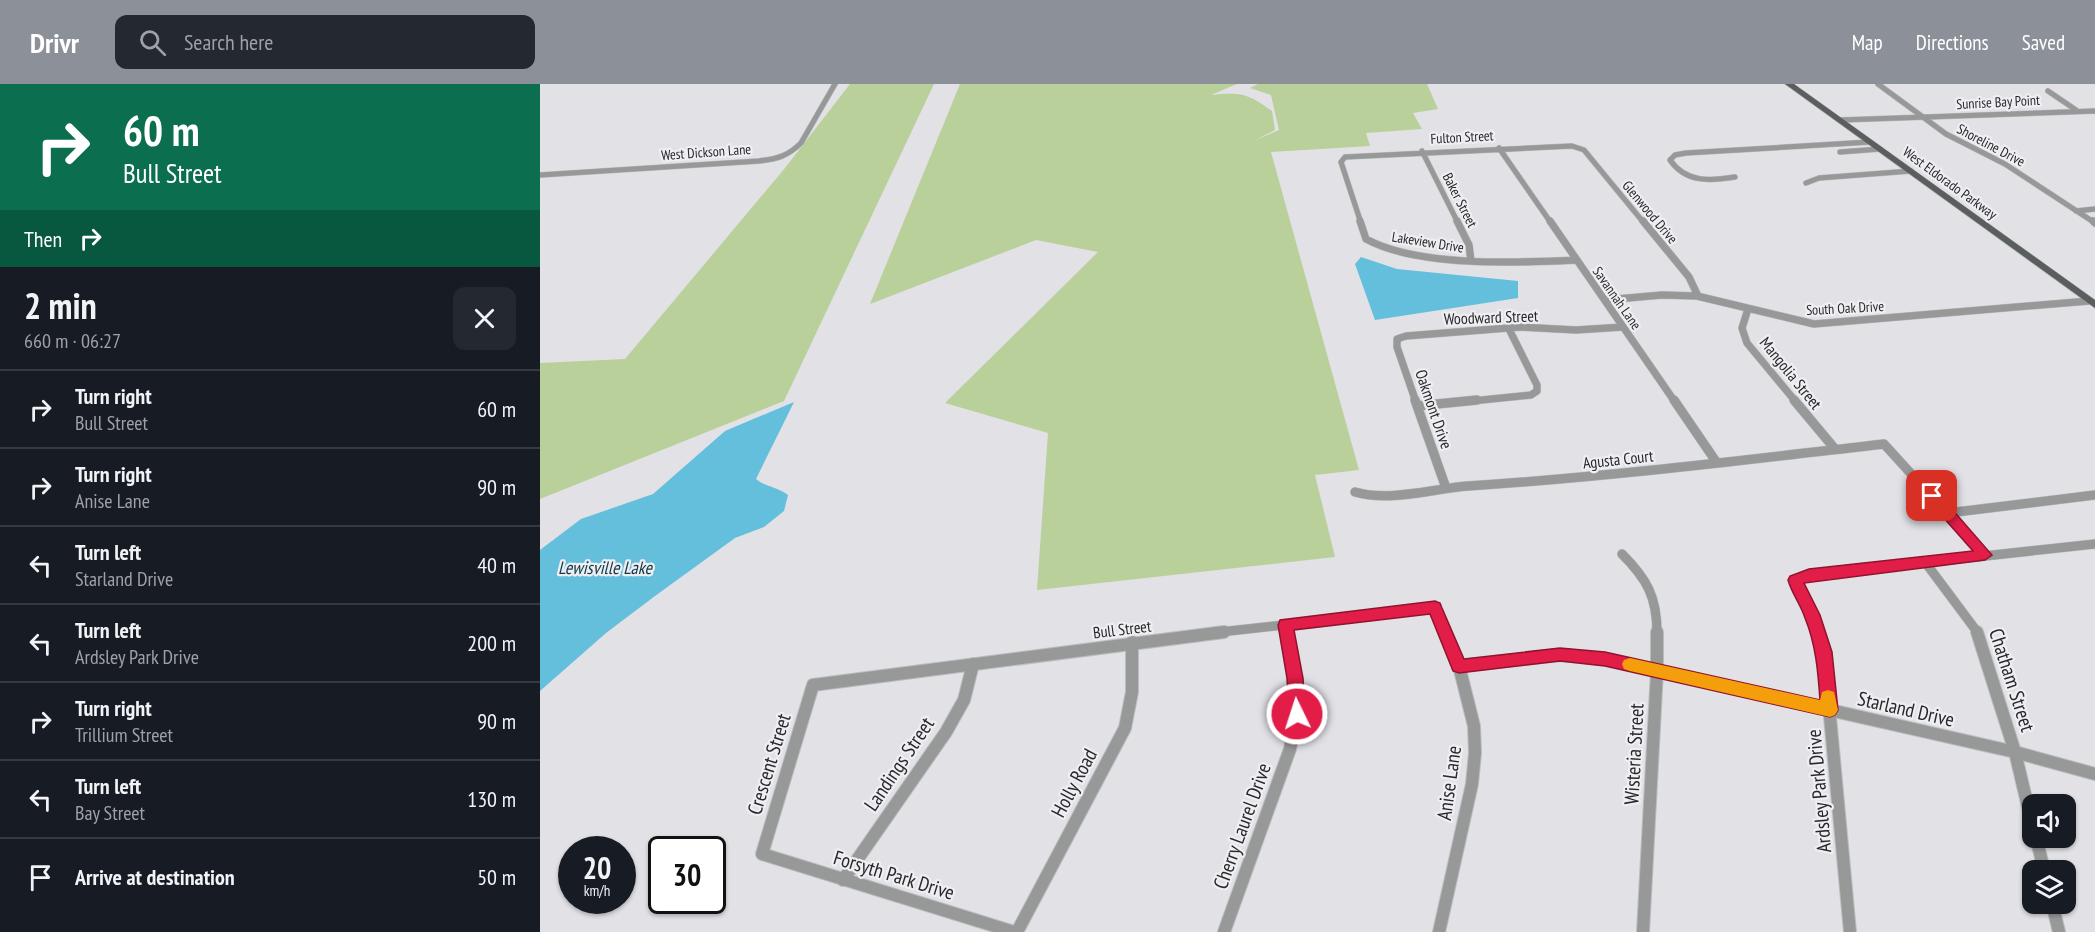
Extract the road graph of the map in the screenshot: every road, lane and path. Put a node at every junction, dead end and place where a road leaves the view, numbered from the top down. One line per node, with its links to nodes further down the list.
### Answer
1 (836, 84): 17 (street, West Dickson Lane)
2 (1789, 84): 8 (main road, West Eldorado Parkway)
3 (1878, 84): 7 (street, Shoreline Drive)
4 (2048, 91): 5 (street)
5 (2076, 110): 6 (street, Sunrise Bay Point); 7 (street, Sunrise Bay Point)
6 (2095, 111)
7 (1924, 119): 8 (street, Sunrise Bay Point); 21 (street, Shoreline Drive)
8 (1844, 123): 9 (main road, West Eldorado Parkway)
9 (1870, 142): 12 (main road, West Eldorado Parkway); 18 (street)
10 (1499, 148): 11 (street, Fulton Street); 13 (street, Fulton Street); 23 (street, Savannah Lane)
11 (1579, 148): 25 (street, Glenwood Drive)
12 (1880, 149): 14 (street); 16 (main road, West Eldorado Parkway)
13 (1422, 151): 15 (street, Fulton Street); 24 (street, Baker Street)
14 (1840, 152)
15 (1345, 157): 24 (street, Lakeview Drive)
16 (1911, 171): 19 (street); 27 (main road, West Eldorado Parkway)
17 (540, 175)
18 (1735, 177)
19 (1806, 183)
20 (2095, 209): 21 (street)
21 (2076, 211): 22 (street, Shoreline Drive)
22 (2095, 223)
23 (1575, 260): 24 (street, Lakeview Drive); 26 (street, Savannah Lane)
24 (1471, 261)
25 (1698, 296): 26 (street, South Oak Drive); 28 (street, South Oak Drive)
26 (1605, 300): 30 (street, Savannah Lane)
27 (2092, 303): 28 (street, South Oak Drive)
28 (1748, 309): 33 (street, Mangolia Street)
29 (1508, 327): 30 (street, Woodward Street); 31 (street, Woodward Street); 32 (street)
30 (1623, 327): 34 (street, Savannah Lane)
31 (1397, 339): 32 (street, Oakmont Drive)
32 (1417, 406): 35 (street, Oakmont Drive)
33 (1835, 449): 34 (street, Agusta Court); 38 (street, Agusta Court)
34 (1717, 463): 35 (street, Agusta Court)
35 (1446, 488): 36 (street, Agusta Court)
36 (1355, 492)
37 (2095, 495): 38 (street)
38 (1948, 513): 41 (street)
39 (2095, 544): 41 (street)
40 (1622, 554): 48 (street, Wisteria Street)
41 (1985, 555): 42 (street)
42 (1925, 562): 50 (street, Ardsley Park Drive); 51 (street, Chatham Street)
43 (1435, 608): 44 (street, Bull Street); 47 (street, Anise Lane)
44 (1286, 625): 45 (street, Bull Street); 58 (street, Cherry Laurel Drive)
45 (1131, 642): 46 (street, Bull Street); 57 (street, Holly Road)
46 (973, 664): 49 (street, Bull Street); 55 (street, Landings Street)
47 (1459, 666): 48 (street, Starland Drive); 59 (street, Anise Lane)
48 (1657, 671): 50 (street, Starland Drive); 60 (street, Wisteria Street)
49 (813, 685): 54 (street, Crescent Street)
50 (1830, 710): 51 (street, Starland Drive); 61 (street, Ardsley Park Drive)
51 (2014, 752): 52 (street, Starland Drive); 53 (street, Chatham Street)
52 (2095, 774)
53 (2024, 794)
54 (762, 854): 55 (street, Forsyth Park Drive)
55 (843, 880): 57 (street, Forsyth Park Drive)
56 (2055, 914): 62 (street)
57 (1015, 932)
58 (1224, 932)
59 (1439, 932)
60 (1643, 932)
61 (1850, 932)
62 (2059, 932)

